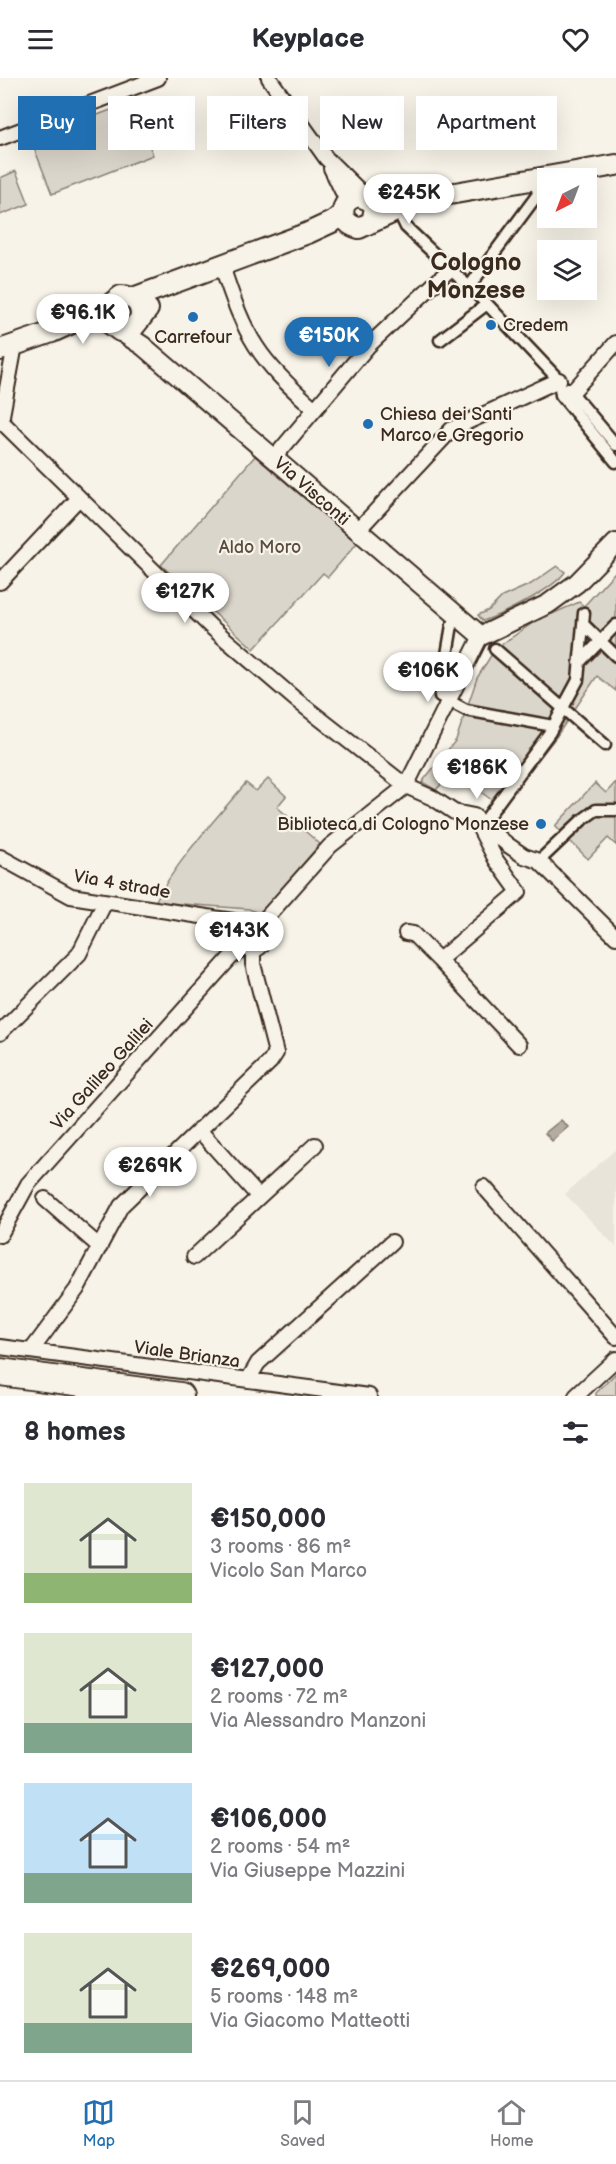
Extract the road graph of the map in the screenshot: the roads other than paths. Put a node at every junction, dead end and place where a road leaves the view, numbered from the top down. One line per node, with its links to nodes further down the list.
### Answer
1 (158, 78): 3 (street)
2 (269, 78): 4 (street)
3 (0, 138)
4 (326, 158): 8 (street); 8 (street)
5 (616, 165): 6 (main road)
6 (536, 179): 7 (main road); 12 (street)
7 (432, 197): 8 (main road); 9 (main road)
8 (355, 208): 9 (main road); 10 (main road)
9 (398, 210): 11 (street)
10 (222, 266): 14 (main road); 22 (street)
11 (449, 270): 12 (street); 22 (street)
12 (469, 287): 13 (street)
13 (487, 304): 16 (street); 20 (street)
14 (137, 307): 15 (main road); 15 (main road); 18 (street)
15 (112, 320): 18 (street, Via Visconti); 19 (main road)
16 (440, 340)
17 (616, 343): 21 (street)
18 (143, 346): 25 (street, Via Visconti)
19 (7, 348): 23 (street)
20 (559, 380): 21 (street); 26 (street); 28 (street)
21 (573, 391): 24 (street)
22 (315, 409): 25 (street)
23 (0, 421): 27 (street)
24 (616, 445)
25 (273, 458): 28 (street, Via Visconti)
26 (616, 462)
27 (79, 498): 30 (street); 42 (street)
28 (358, 530): 33 (street, Via Visconti)
29 (616, 543): 33 (street)
30 (0, 582)
31 (452, 625): 38 (street)
32 (616, 625): 34 (street)
33 (482, 636): 38 (street)
34 (600, 641): 36 (street); 37 (street); 37 (street)
35 (495, 649): 39 (street)
36 (616, 656)
37 (579, 663): 39 (street)
38 (447, 701): 40 (street); 42 (street)
39 (563, 708): 40 (street); 41 (street)
40 (553, 726): 44 (street)
41 (605, 745)
42 (406, 786): 44 (street); 48 (street)
43 (616, 810): 46 (street)
44 (478, 819): 46 (street); 53 (street)
45 (0, 857): 47 (street, Via 4 strade)
46 (539, 861): 51 (street)
47 (105, 902): 49 (street, Via 4 strade); 54 (street)
48 (258, 927): 49 (street); 52 (street)
49 (243, 931): 52 (street)
50 (406, 933): 53 (street)
51 (616, 937)
52 (248, 949): 56 (street); 61 (street, Via Galileo Galilei)
53 (440, 960): 55 (street)
54 (0, 1033)
55 (519, 1045)
56 (199, 1130): 59 (street); 63 (street)
57 (315, 1145): 59 (street)
58 (484, 1187): 65 (street)
59 (259, 1197): 64 (street)
60 (45, 1199): 63 (street)
61 (0, 1234)
62 (392, 1242): 70 (street)
63 (100, 1247): 67 (street)
64 (194, 1257)
65 (616, 1337)
66 (0, 1347): 67 (street, Viale Brianza)
67 (32, 1351): 70 (street, Viale Brianza)
68 (616, 1359): 73 (street)
69 (0, 1372): 71 (highway)
70 (248, 1380): 72 (street, Viale Brianza)
71 (180, 1396)
72 (369, 1396)
73 (576, 1396)

